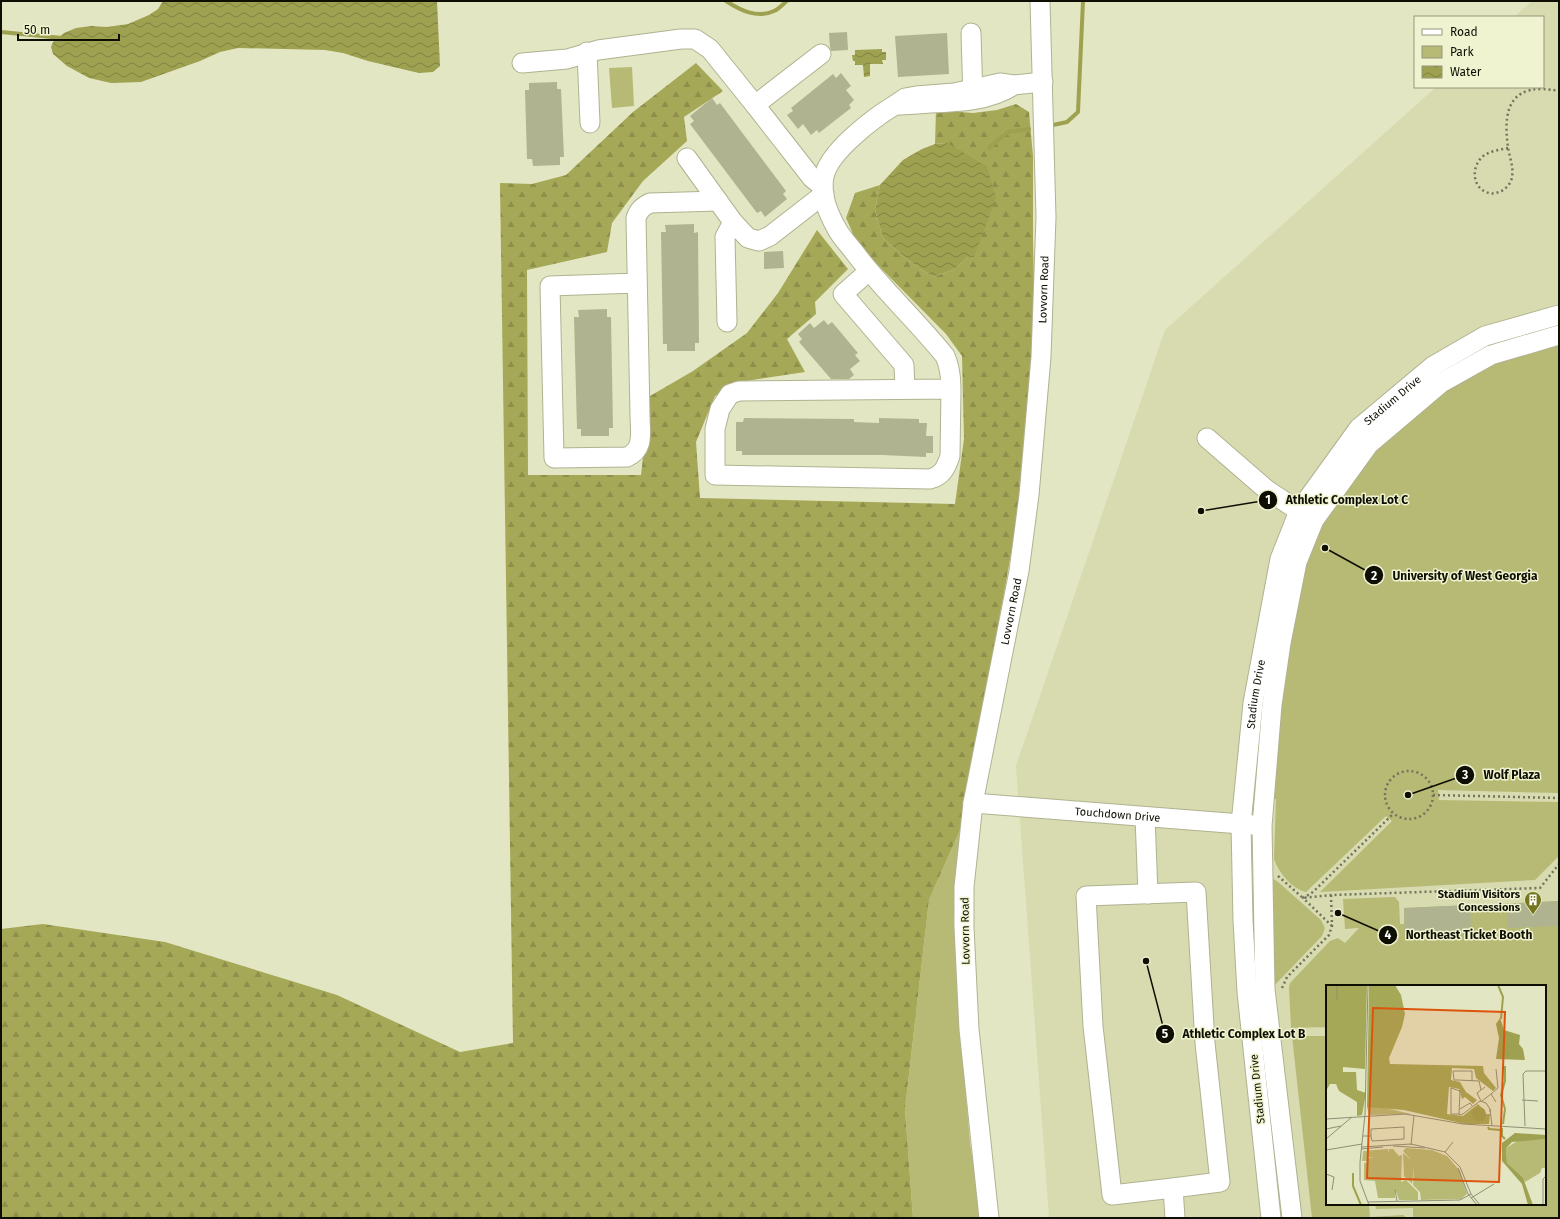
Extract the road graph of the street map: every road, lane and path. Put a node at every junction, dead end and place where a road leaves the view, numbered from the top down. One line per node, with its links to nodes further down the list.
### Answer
1 (1040, 1): 6 (street, Lovvorn Road)
2 (971, 33): 8 (street)
3 (587, 52): 5 (street); 9 (street); 10 (street)
4 (821, 54): 9 (street)
5 (522, 63)
6 (1044, 82): 8 (street); 27 (street, Lovvorn Road)
7 (1559, 91): 11 (path)
8 (973, 94): 13 (street)
9 (755, 105): 13 (street)
10 (590, 123)
11 (1508, 148): 11 (path)
12 (687, 158): 14 (street)
13 (823, 191): 15 (street); 16 (street)
14 (718, 201): 15 (street); 17 (street)
15 (733, 222): 19 (street)
16 (869, 271): 21 (street); 22 (street)
17 (637, 283): 17 (street)
18 (1559, 315): 24 (street, Stadium Drive)
19 (726, 322)
20 (1559, 336): 31 (street, Stadium Drive)
21 (905, 389): 22 (street); 22 (street)
22 (951, 389)
23 (1207, 438): 24 (street)
24 (1299, 510): 30 (street, Stadium Drive)
25 (1433, 795): 26 (path); 28 (path); 28 (path)
26 (1559, 798)
27 (973, 803): 29 (street, Touchdown Drive); 40 (street, Lovvorn Road)
28 (1393, 814): 36 (path)
29 (1145, 817): 30 (street, Touchdown Drive); 34 (street)
30 (1241, 824): 31 (street, Touchdown Drive); 42 (street, Stadium Drive)
31 (1262, 826): 43 (street, Stadium Drive)
32 (1559, 864): 35 (path)
33 (1276, 875): 36 (path)
34 (1148, 894): 39 (street); 39 (street)
35 (1331, 895): 36 (path); 37 (path)
36 (1303, 898): 37 (path)
37 (1332, 926): 38 (path)
38 (1282, 988)
39 (1173, 1188): 41 (street)
40 (989, 1218)
41 (1175, 1218)
42 (1271, 1218)
43 (1292, 1218)

